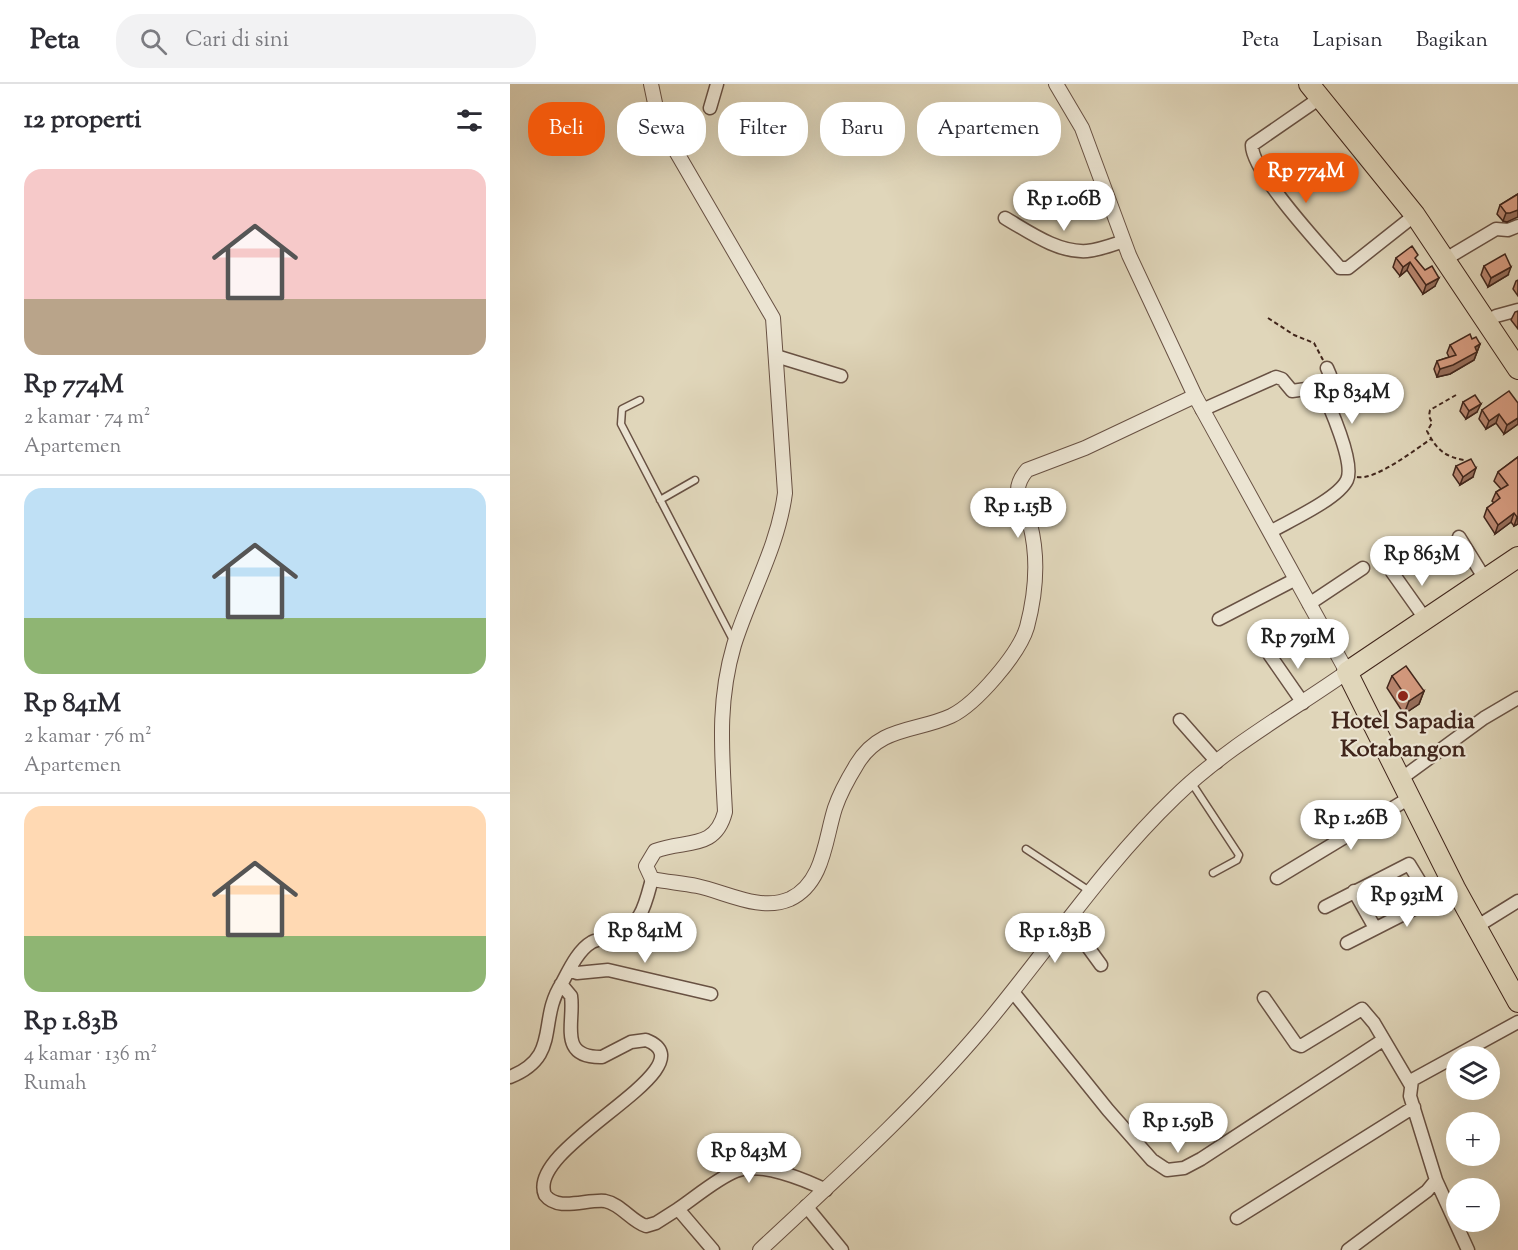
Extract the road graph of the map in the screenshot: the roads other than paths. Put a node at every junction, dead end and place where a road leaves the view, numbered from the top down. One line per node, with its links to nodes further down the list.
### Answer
1 (651, 84): 14 (street)
2 (717, 84): 5 (street)
3 (1056, 84): 9 (street)
4 (1317, 89): 6 (highway); 6 (street); 10 (highway)
5 (710, 108)
6 (1415, 215): 16 (highway)
7 (1005, 218): 9 (street)
8 (1518, 226): 10 (street)
9 (1124, 241): 19 (street)
10 (1454, 254): 12 (highway)
11 (1518, 310): 12 (street)
12 (1496, 316): 13 (highway)
13 (1518, 350)
14 (776, 356): 17 (street); 34 (street)
15 (1328, 368): 18 (street)
16 (1518, 369)
17 (841, 376)
18 (1320, 387): 21 (street); 24 (street)
19 (1195, 396): 21 (street); 47 (street)
20 (640, 400): 23 (lane)
21 (1202, 410): 24 (street)
22 (695, 480): 23 (lane)
23 (660, 500): 34 (lane)
24 (1270, 532): 29 (street)
25 (1459, 537): 30 (street)
26 (1518, 557): 30 (highway)
27 (1364, 568): 31 (street)
28 (1392, 572): 33 (street)
29 (1296, 579): 31 (street); 32 (street)
30 (1485, 579): 33 (highway)
31 (1309, 604): 36 (street)
32 (1219, 619)
33 (1426, 620): 36 (highway)
34 (735, 643): 47 (street)
35 (1269, 654): 38 (street)
36 (1347, 672): 38 (street); 41 (highway)
37 (1518, 698): 41 (street)
38 (1303, 703): 40 (street)
39 (1179, 720): 40 (street)
40 (1217, 762): 42 (street)
41 (1402, 778): 43 (highway)
42 (1191, 782): 45 (lane); 50 (street)
43 (1411, 798): 46 (street); 48 (highway)
44 (1026, 849): 50 (lane)
45 (1213, 873)
46 (1277, 878)
47 (652, 879): 59 (street)
48 (1455, 888): 51 (street); 55 (highway)
49 (1354, 891): 51 (street); 53 (street); 56 (street)
50 (1092, 892): 54 (street)
51 (1431, 900): 56 (street)
52 (1518, 901): 55 (street)
53 (1325, 907)
54 (1069, 921): 58 (street); 61 (street)
55 (1476, 927): 64 (highway)
56 (1375, 928): 57 (street)
57 (1347, 943)
58 (1101, 965)
59 (570, 970): 60 (street); 62 (street)
60 (561, 984): 67 (street); 73 (street)
61 (1013, 992): 66 (street); 71 (street)
62 (711, 994)
63 (1264, 998): 66 (street)
64 (1518, 1002)
65 (1518, 1022): 68 (street)
66 (1383, 1040): 68 (street)
67 (510, 1077)
68 (1410, 1084): 69 (street)
69 (1414, 1107): 70 (street); 74 (street)
70 (1436, 1180): 78 (street); 79 (street)
71 (826, 1190): 72 (street); 73 (street)
72 (806, 1206): 76 (street); 77 (street)
73 (678, 1209): 75 (street)
74 (1237, 1218)
75 (713, 1250)
76 (760, 1250)
77 (842, 1250)
78 (1348, 1250)
79 (1468, 1250)

